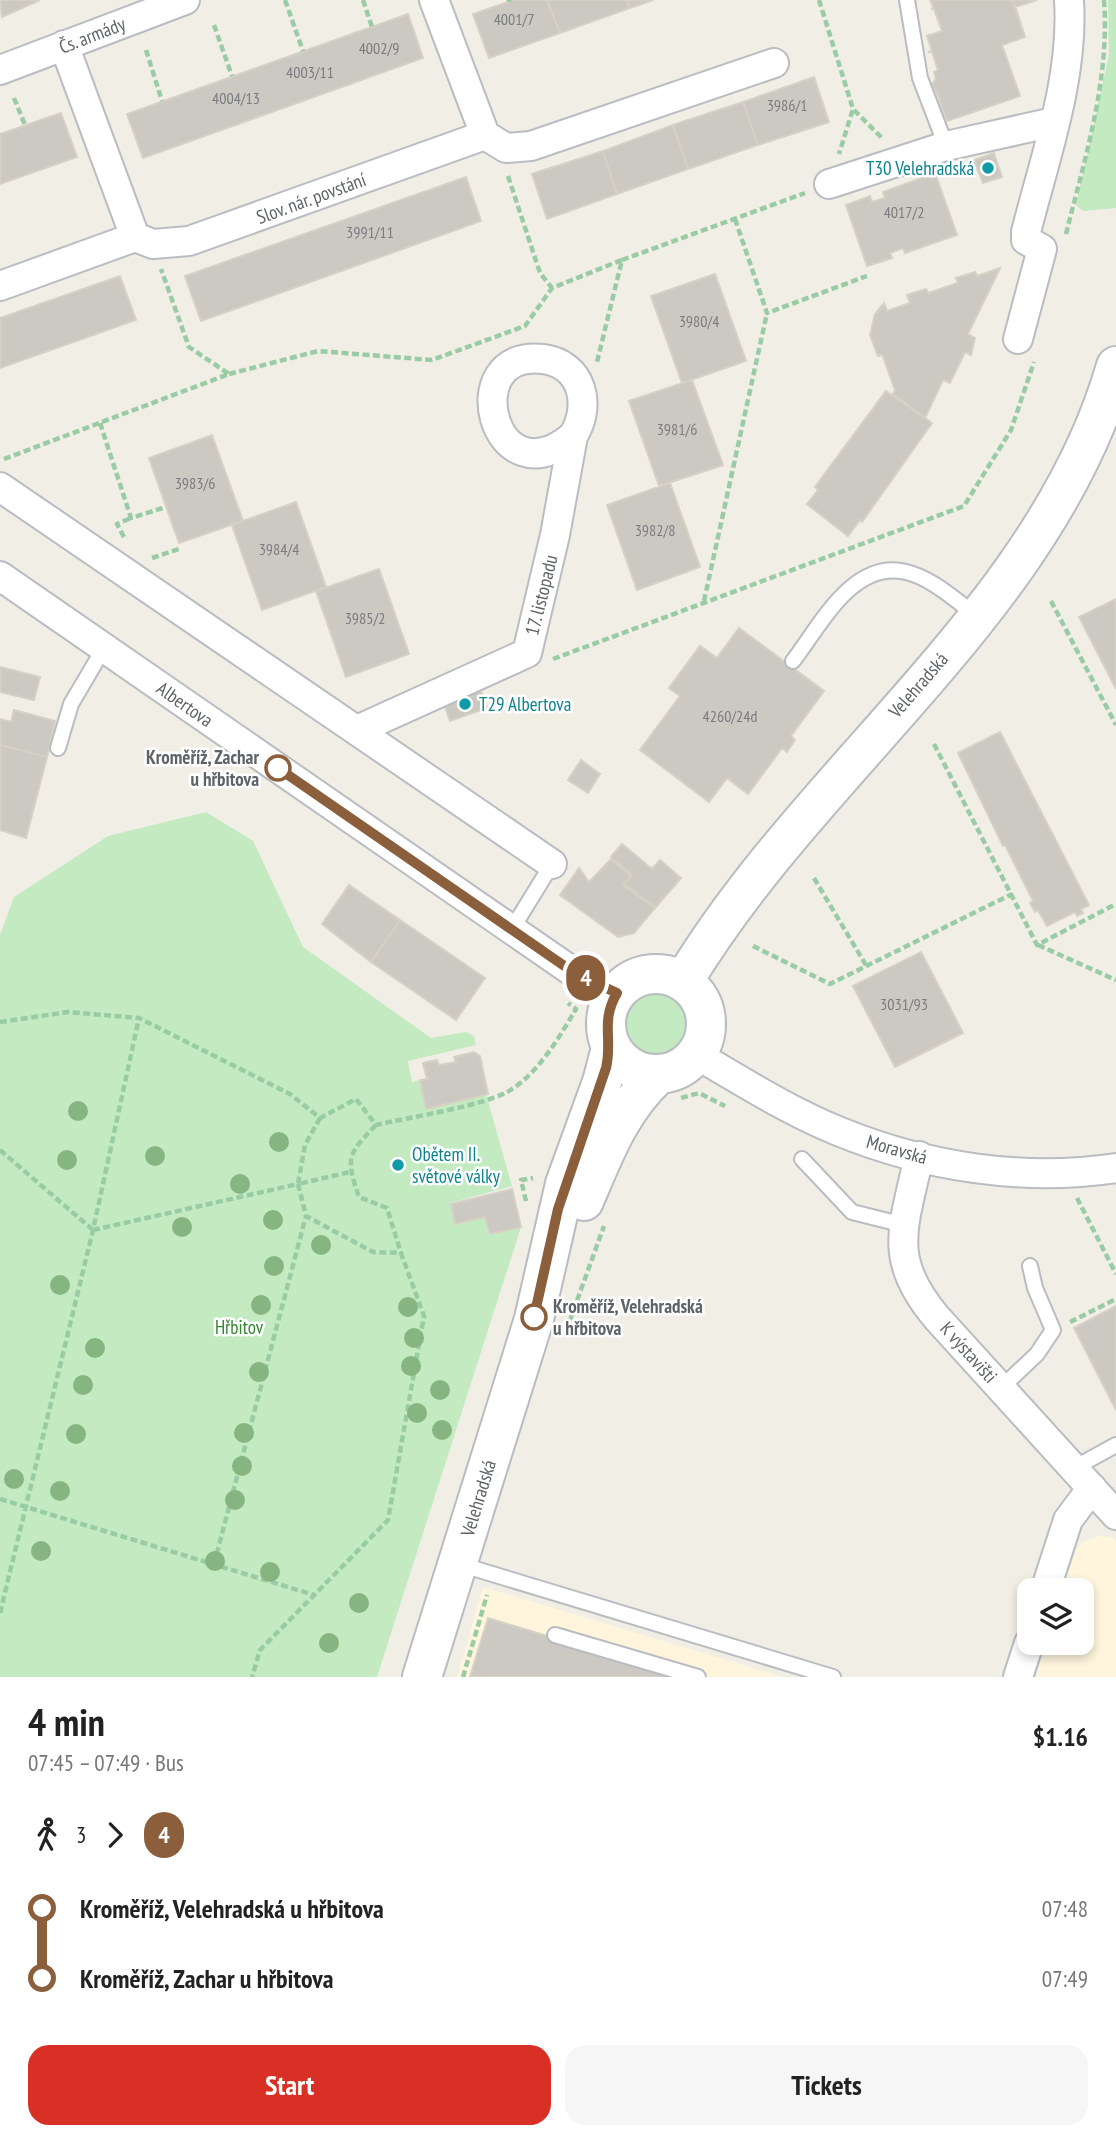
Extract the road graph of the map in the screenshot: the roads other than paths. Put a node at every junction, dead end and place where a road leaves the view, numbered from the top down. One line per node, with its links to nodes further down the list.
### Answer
1 (185, 0): 5 (street, Čs. armády)
2 (434, 0): 9 (street)
3 (907, 0): 10 (lane)
4 (1069, 0): 8 (street)
5 (64, 45): 7 (street, Čs. armády); 12 (street)
6 (774, 63): 9 (street)
7 (0, 70)
8 (1054, 122): 10 (street); 14 (street)
9 (485, 135): 12 (street, Slov. nár. povstání)
10 (946, 146): 11 (street)
11 (829, 184)
12 (135, 237): 13 (street, Slov. nár. povstání)
13 (0, 286)
14 (1027, 347)
15 (1116, 366): 19 (main road, Velehradská)
16 (573, 436): 16 (street, 17. listopadu); 22 (street, 17. listopadu)
17 (0, 487): 22 (street)
18 (0, 576): 20 (street, Albertova)
19 (977, 616): 21 (lane); 26 (main road, Velehradská)
20 (104, 648): 23 (lane); 25 (street, Albertova)
21 (793, 661)
22 (358, 730): 24 (street)
23 (58, 748)
24 (552, 864): 25 (lane)
25 (512, 929): 27 (street, Albertova)
26 (683, 982): 27 (main road); 29 (main road)
27 (617, 993): 28 (main road, Velehradská)
28 (611, 1048): 30 (main road); 36 (main road, Velehradská)
29 (697, 1055): 30 (main road, Velehradská); 31 (street, Moravská)
30 (667, 1087): 36 (main road, Velehradská)
31 (919, 1156): 33 (street, Moravská); 34 (street, K výstavišti)
32 (802, 1159): 34 (lane)
33 (1116, 1168)
34 (905, 1225): 37 (street, K výstavišti)
35 (1030, 1266): 37 (lane)
36 (534, 1319): 41 (main road, Velehradská)
37 (1001, 1388): 39 (street, K výstavišti)
38 (1116, 1445): 39 (lane)
39 (1083, 1478): 40 (street, K výstavišti); 42 (street)
40 (1116, 1515)
41 (458, 1563): 45 (main road, Velehradská); 47 (lane)
42 (1049, 1578)
43 (555, 1635): 46 (lane)
44 (1025, 1655): 48 (street)
45 (422, 1677)
46 (698, 1677)
47 (833, 1677)
48 (1018, 1677)

